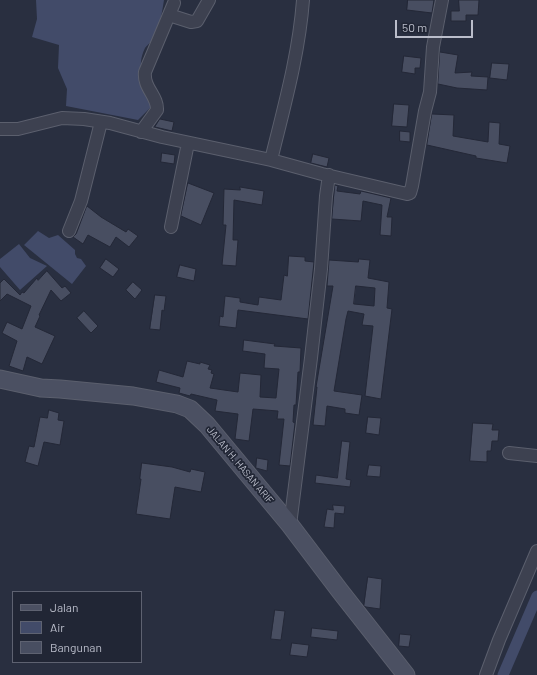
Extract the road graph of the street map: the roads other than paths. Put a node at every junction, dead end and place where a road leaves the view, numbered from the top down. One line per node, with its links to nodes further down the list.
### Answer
1 (209, 0): 5 (street)
2 (303, 0): 10 (street)
3 (442, 0): 11 (street)
4 (174, 3): 5 (street)
5 (169, 15): 7 (street)
6 (101, 122): 7 (street); 8 (street); 13 (street)
7 (146, 125): 9 (street)
8 (0, 129)
9 (188, 143): 10 (street); 12 (street)
10 (271, 160): 11 (street)
11 (330, 175): 17 (street)
12 (170, 227)
13 (69, 231)
14 (0, 379): 17 (main road, JALAN H. HASAN ARIF)
15 (509, 453): 16 (street)
16 (537, 456)
17 (290, 525): 19 (main road, JALAN H. HASAN ARIF)
18 (537, 551): 20 (street)
19 (406, 675)
20 (486, 675)

